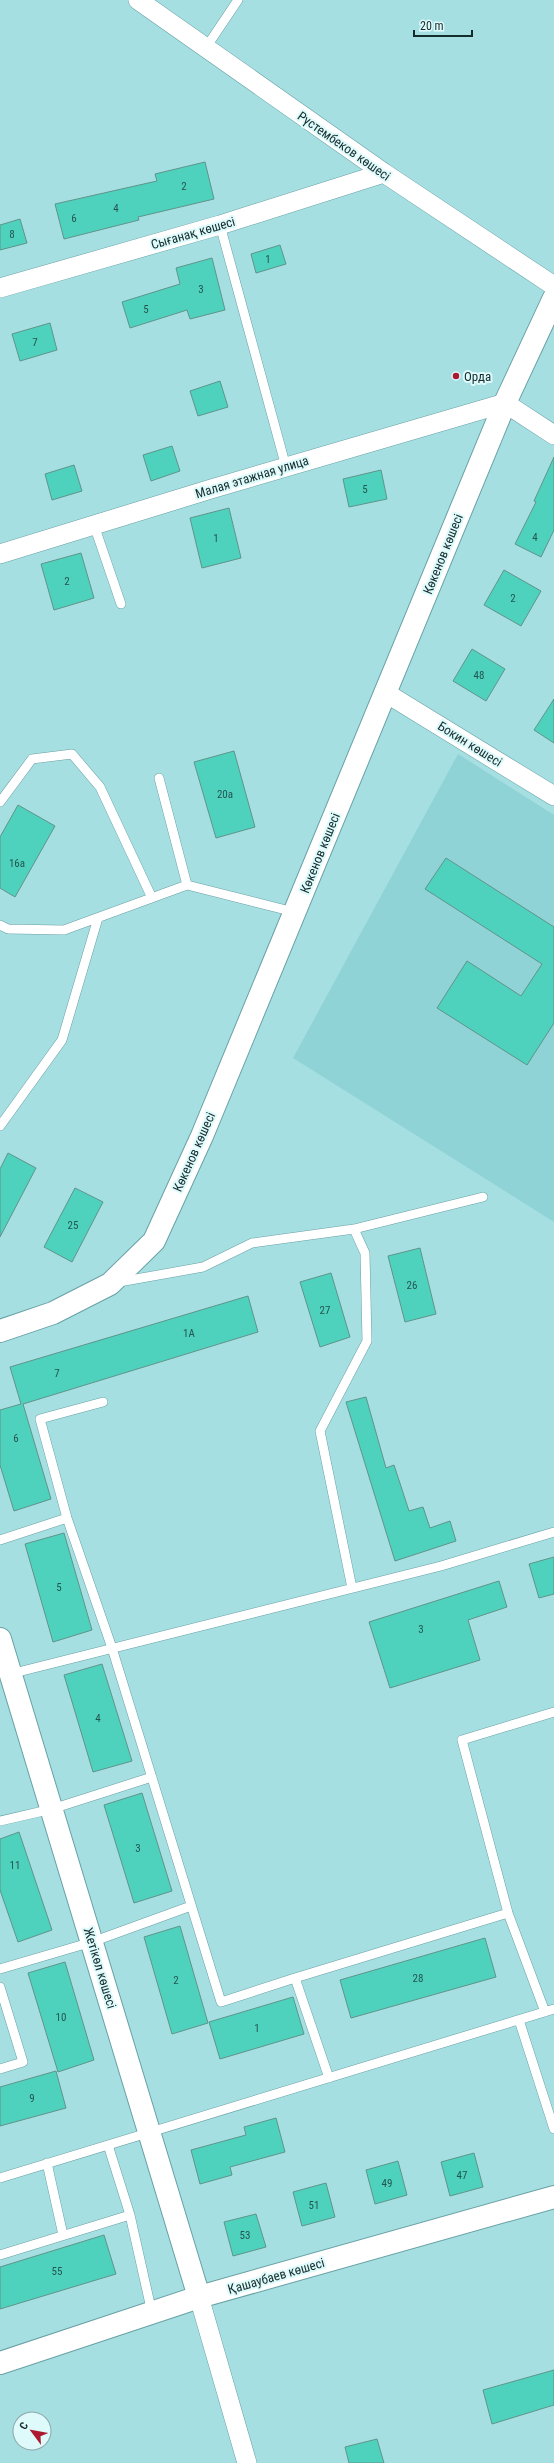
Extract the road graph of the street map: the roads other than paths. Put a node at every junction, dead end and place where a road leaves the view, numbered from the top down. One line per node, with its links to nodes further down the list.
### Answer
1 (138, 0): 3 (street, Рүстембеков көшесі)
2 (238, 0): 3 (lane)
3 (205, 49): 4 (street, Рүстембеков көшесі)
4 (384, 173): 5 (street, Сығанақ көшесі); 6 (street, Рүстембеков көшесі)
5 (220, 225): 7 (street, Сығанақ көшесі); 11 (lane)
6 (554, 286)
7 (0, 288)
8 (554, 298): 9 (street, Көкенов көшесі)
9 (505, 403): 10 (street); 11 (street, Малая этажная улица); 15 (street, Көкенов көшесі)
10 (554, 435)
11 (286, 467): 12 (street, Малая этажная улица)
12 (94, 525): 13 (street, Малая этажная улица); 14 (lane)
13 (0, 554)
14 (121, 604)
15 (386, 693): 17 (street, Бокин көшесі); 21 (street, Көкенов көшесі)
16 (159, 778): 19 (lane)
17 (554, 796)
18 (0, 802): 20 (lane)
19 (187, 885): 20 (lane); 21 (lane)
20 (152, 898): 22 (lane)
21 (295, 912): 27 (street, Көкенов көшесі)
22 (98, 918): 23 (lane); 24 (lane)
23 (0, 925)
24 (0, 1126)
25 (483, 1197): 26 (lane)
26 (354, 1229): 27 (lane); 33 (lane)
27 (110, 1284): 28 (street, Көкенов көшесі)
28 (0, 1331)
29 (103, 1402): 30 (lane)
30 (67, 1518): 32 (lane); 35 (lane)
31 (554, 1532): 33 (lane)
32 (0, 1540)
33 (352, 1588): 35 (lane)
34 (0, 1639): 36 (street, Жетікөл көшесі)
35 (112, 1648): 36 (lane); 38 (lane)
36 (5, 1675): 39 (street, Жетікөл көшесі)
37 (554, 1712): 42 (lane)
38 (152, 1777): 39 (lane); 41 (lane)
39 (52, 1809): 40 (lane); 43 (street, Жетікөл көшесі)
40 (0, 1822)
41 (191, 1906): 43 (lane); 45 (lane)
42 (508, 1913): 45 (lane); 47 (lane)
43 (92, 1942): 44 (lane); 52 (street, Жетікөл көшесі)
44 (0, 1969)
45 (295, 1978): 50 (lane)
46 (0, 1987): 49 (lane)
47 (550, 2011): 48 (lane)
48 (518, 2020): 50 (lane); 51 (lane)
49 (0, 2069)
50 (329, 2078): 52 (lane)
51 (554, 2129)
52 (150, 2132): 53 (lane); 60 (street, Жетікөл көшесі)
53 (108, 2145): 54 (lane); 57 (lane)
54 (47, 2164): 55 (lane); 58 (lane)
55 (0, 2178)
56 (554, 2197): 60 (street, Қашаубаев көшесі)
57 (130, 2215): 58 (lane); 61 (lane)
58 (63, 2235): 59 (lane)
59 (0, 2255)
60 (199, 2297): 61 (street, Қашаубаев көшесі); 63 (street)
61 (152, 2313): 62 (street, Қашаубаев көшесі)
62 (0, 2363)
63 (247, 2463)

